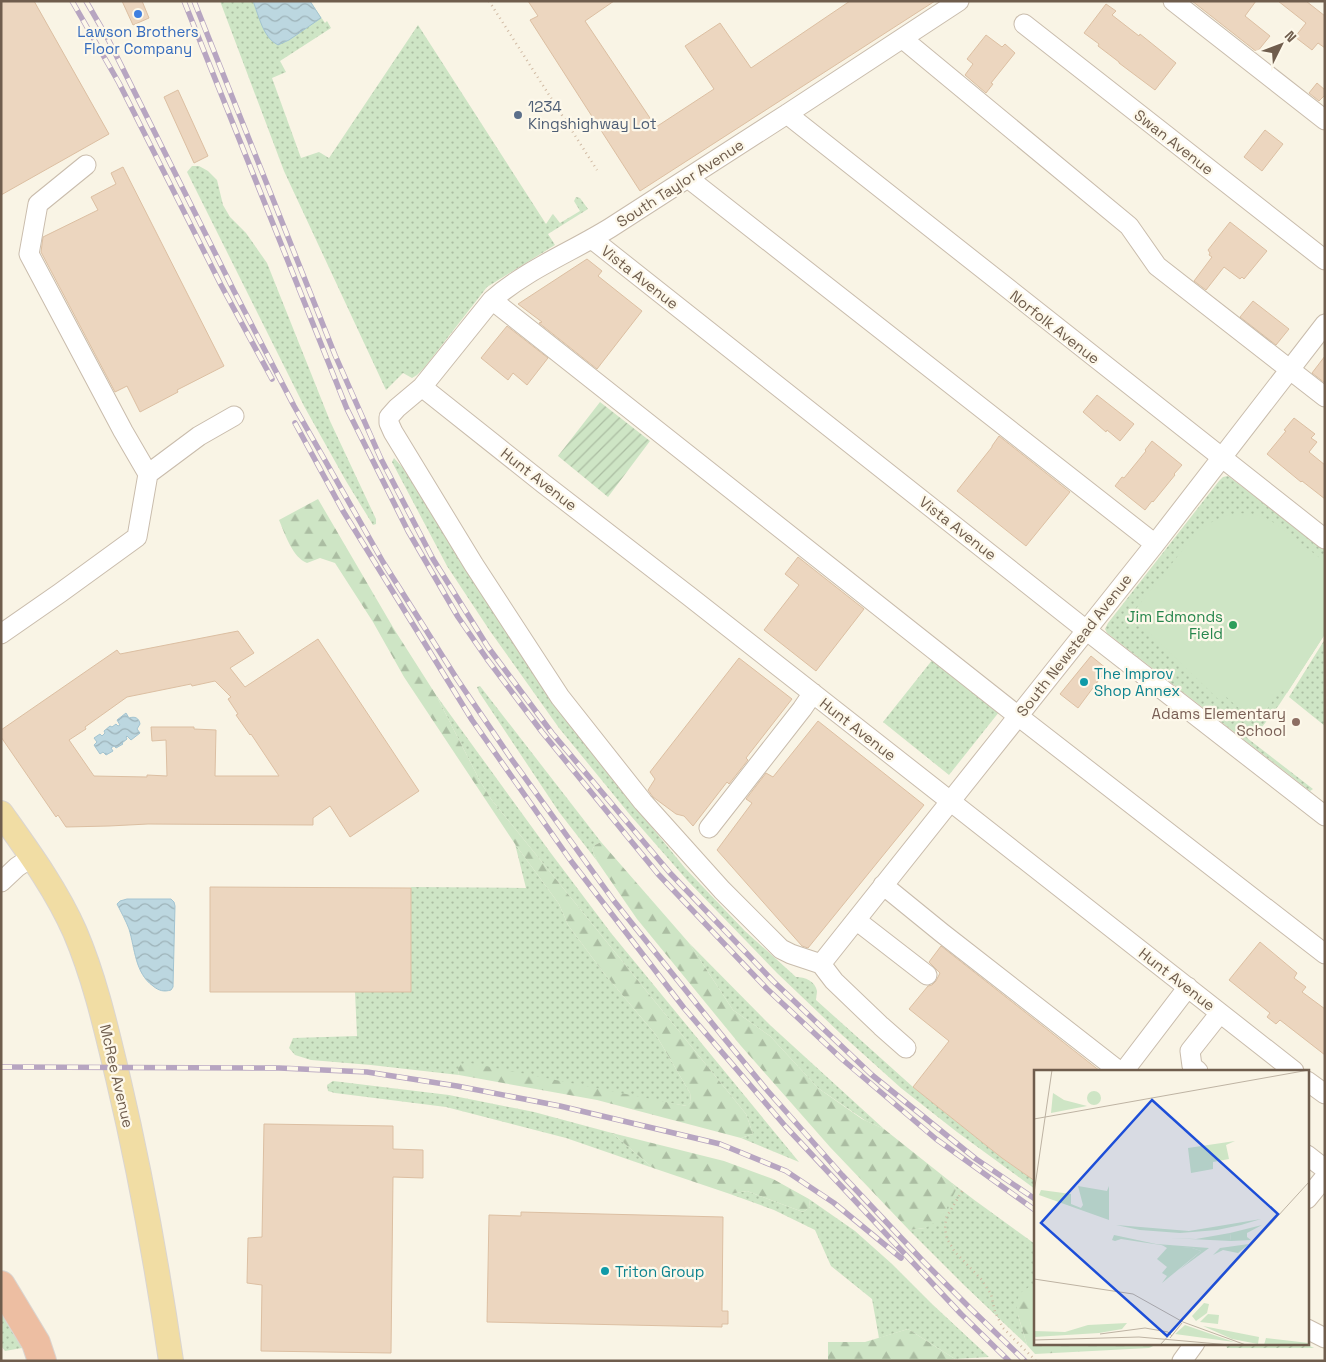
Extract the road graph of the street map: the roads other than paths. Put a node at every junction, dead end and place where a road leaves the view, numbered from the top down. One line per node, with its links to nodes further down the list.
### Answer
1 (959, 1): 4 (street, South Taylor Avenue)
2 (1173, 1): 6 (street)
3 (1024, 24): 10 (street, Swan Avenue)
4 (903, 39): 5 (street, South Taylor Avenue); 13 (street)
5 (787, 114): 8 (street, South Taylor Avenue); 17 (street, Norfolk Avenue)
6 (1325, 120)
7 (86, 165): 18 (street)
8 (688, 178): 9 (street, South Taylor Avenue); 20 (street)
9 (592, 239): 11 (street, South Taylor Avenue); 21 (street, Vista Avenue)
10 (1325, 260)
11 (492, 300): 14 (street, South Taylor Avenue); 24 (street)
12 (1325, 324): 13 (street, South Newstead Avenue)
13 (1289, 369): 15 (street); 17 (street, South Newstead Avenue)
14 (422, 387): 23 (street, Hunt Avenue); 34 (street, South Taylor Avenue)
15 (1325, 397)
16 (234, 416): 18 (street)
17 (1221, 458): 19 (street, Norfolk Avenue); 20 (street, South Newstead Avenue)
18 (148, 474): 22 (street)
19 (1325, 539)
20 (1154, 544): 21 (street, South Newstead Avenue)
21 (1086, 630): 24 (street, South Newstead Avenue); 27 (street, Vista Avenue)
22 (1, 634)
23 (813, 693): 25 (street, Hunt Avenue); 28 (street)
24 (1018, 716): 25 (street, South Newstead Avenue); 33 (street)
25 (950, 801): 31 (street, South Newstead Avenue); 36 (street, Hunt Avenue)
26 (1, 813): 29 (main road, McRee Avenue)
27 (1325, 816)
28 (709, 828)
29 (17, 865): 30 (street); 54 (main road, McRee Avenue)
30 (1, 882)
31 (884, 885): 32 (street, South Newstead Avenue); 39 (street)
32 (856, 920): 34 (street, South Newstead Avenue); 35 (street)
33 (1325, 954)
34 (821, 964): 38 (street)
35 (928, 975)
36 (1188, 987): 37 (street, Hunt Avenue); 40 (street)
37 (1220, 1013): 41 (street); 42 (street, Hunt Avenue)
38 (906, 1048)
39 (1118, 1070)
40 (1125, 1070)
41 (1197, 1070)
42 (1293, 1070)
43 (1308, 1082): 44 (street)
44 (1325, 1094)
45 (1308, 1156): 46 (street)
46 (1325, 1169)
47 (1325, 1177): 48 (street)
48 (1308, 1199)
49 (1, 1284): 53 (highway)
50 (1308, 1330): 51 (street)
51 (1325, 1338)
52 (1194, 1344): 55 (street)
53 (42, 1361)
54 (171, 1361)
55 (1182, 1361)

